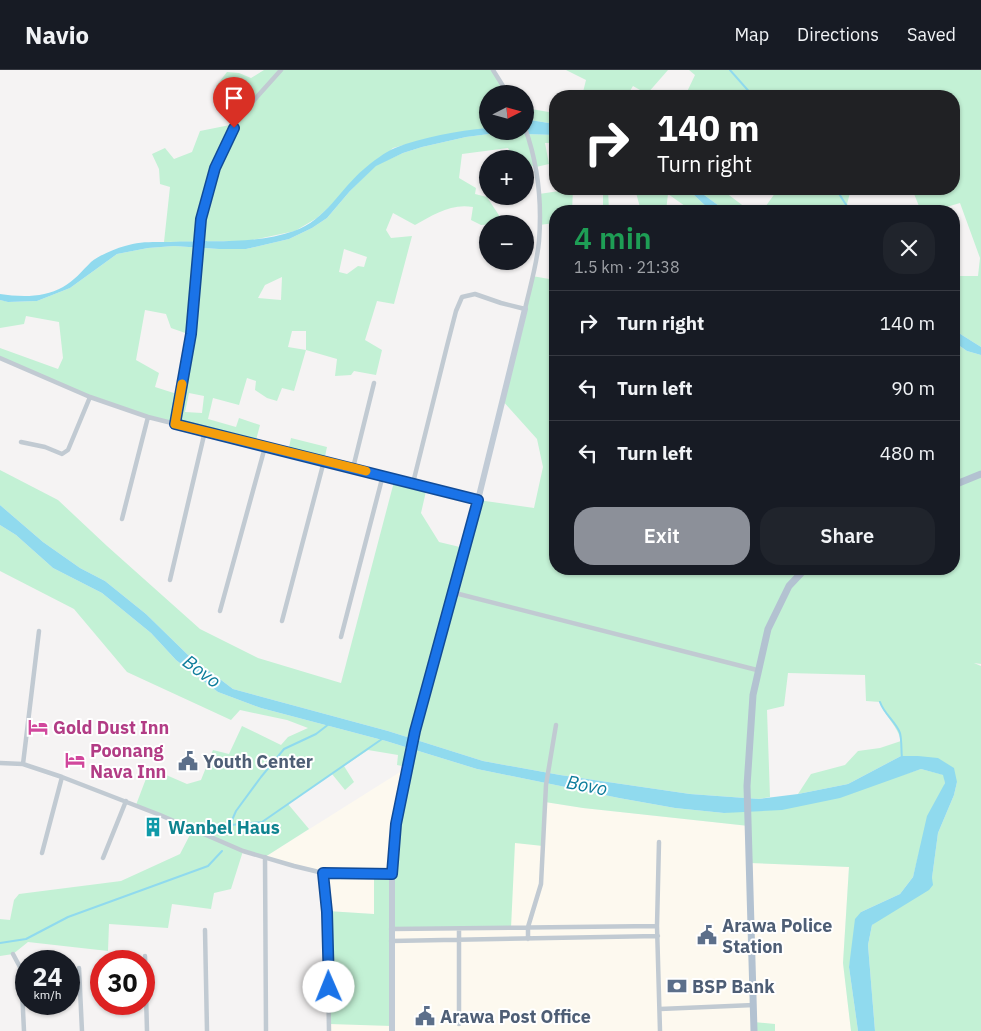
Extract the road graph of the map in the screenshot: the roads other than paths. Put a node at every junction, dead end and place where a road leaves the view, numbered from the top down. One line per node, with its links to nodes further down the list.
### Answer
1 (281, 70): 10 (street)
2 (493, 70): 3 (street)
3 (502, 85)
4 (529, 140): 5 (street)
5 (525, 309): 18 (street); 20 (street)
6 (0, 358): 8 (street)
7 (374, 383): 15 (street)
8 (90, 397): 9 (street); 12 (street)
9 (148, 417): 10 (street); 21 (street)
10 (175, 424): 11 (street)
11 (205, 431): 13 (street); 23 (street)
12 (21, 442)
13 (265, 447): 14 (street); 25 (street)
14 (324, 461): 15 (street); 26 (street)
15 (353, 468): 17 (street)
16 (981, 474): 19 (main road)
17 (382, 475): 18 (street); 28 (street)
18 (413, 483): 20 (street)
19 (960, 483)
20 (478, 500): 24 (street)
21 (122, 519)
22 (800, 575): 29 (main road)
23 (170, 580)
24 (451, 592): 29 (street); 40 (street)
25 (220, 611)
26 (282, 621)
27 (39, 631): 32 (street)
28 (341, 637)
29 (757, 670): 52 (main road)
30 (556, 725): 42 (street)
31 (0, 763): 32 (street)
32 (23, 764): 33 (street)
33 (62, 777): 34 (street); 36 (street)
34 (126, 801): 37 (street); 38 (street)
35 (659, 842): 41 (street)
36 (42, 853)
37 (265, 857): 39 (street); 60 (street)
38 (103, 858)
39 (323, 873): 40 (street); 61 (street)
40 (392, 874): 44 (street)
41 (657, 926): 42 (street); 46 (street)
42 (528, 927): 43 (street); 47 (street)
43 (458, 928): 44 (street); 48 (street)
44 (391, 929): 49 (street)
45 (205, 930): 59 (street)
46 (658, 936): 47 (street); 53 (street)
47 (528, 938): 48 (street)
48 (458, 940): 49 (street); 55 (street)
49 (391, 941): 62 (street)
50 (13, 954): 56 (street)
51 (80, 968): 57 (street)
52 (754, 1006): 53 (street); 64 (main road)
53 (660, 1009): 63 (street)
54 (147, 1015): 58 (street)
55 (459, 1024)
56 (24, 1031)
57 (82, 1031)
58 (148, 1031)
59 (206, 1031)
60 (266, 1031)
61 (329, 1031)
62 (392, 1031)
63 (660, 1031)
64 (754, 1031)

